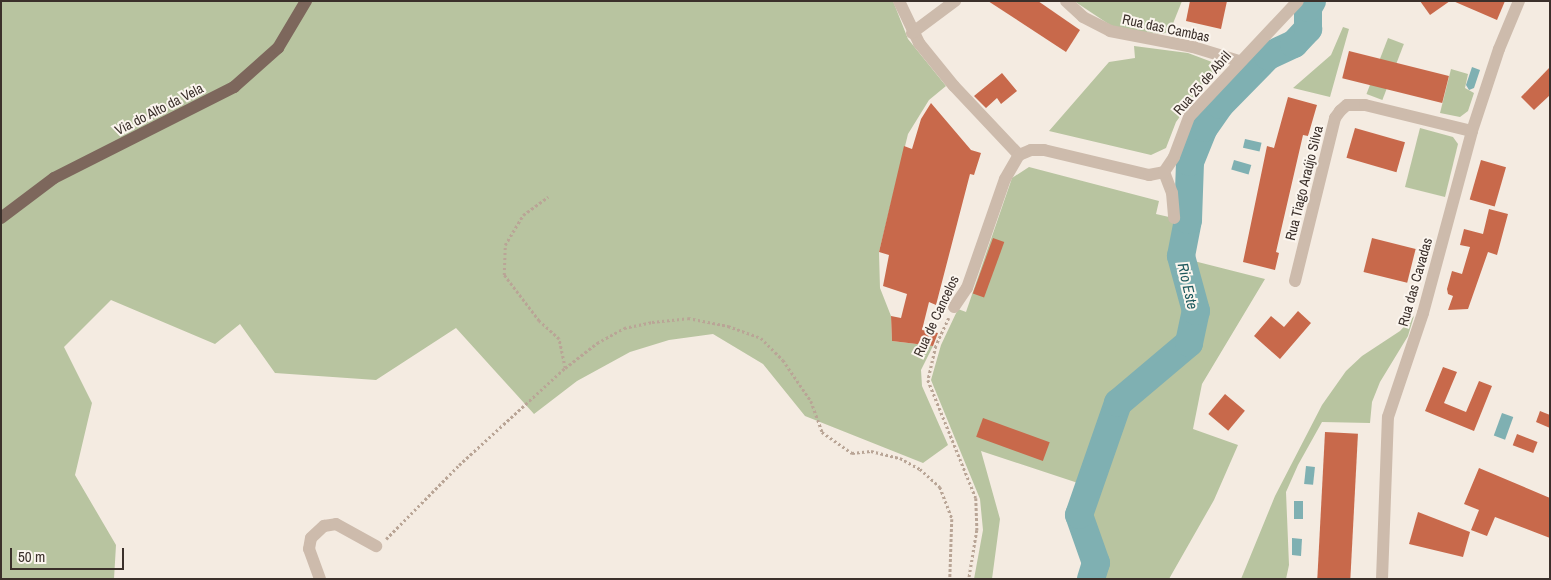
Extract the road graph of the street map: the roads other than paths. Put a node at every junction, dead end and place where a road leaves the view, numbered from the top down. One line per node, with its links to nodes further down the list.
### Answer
1 (306, 1): 12 (main road, Via do Alto da Vela)
2 (899, 1): 7 (street)
3 (955, 1): 7 (street)
4 (1066, 1): 8 (street, Rua das Cambas)
5 (1298, 1): 8 (street, Rua 25 de Abril)
6 (1519, 1): 9 (street, Rua das Cavadas)
7 (912, 33): 10 (street)
8 (1240, 61): 11 (street, Rua 25 de Abril)
9 (1472, 131): 14 (street, Rua Tiago Araújo Silva); 18 (street, Rua das Cavadas)
10 (1019, 155): 11 (street); 15 (street, Rua de Cancelos)
11 (1164, 172): 13 (street)
12 (1, 218)
13 (1174, 218)
14 (1295, 281)
15 (954, 307)
16 (376, 546): 17 (street)
17 (320, 579)
18 (1382, 579)

